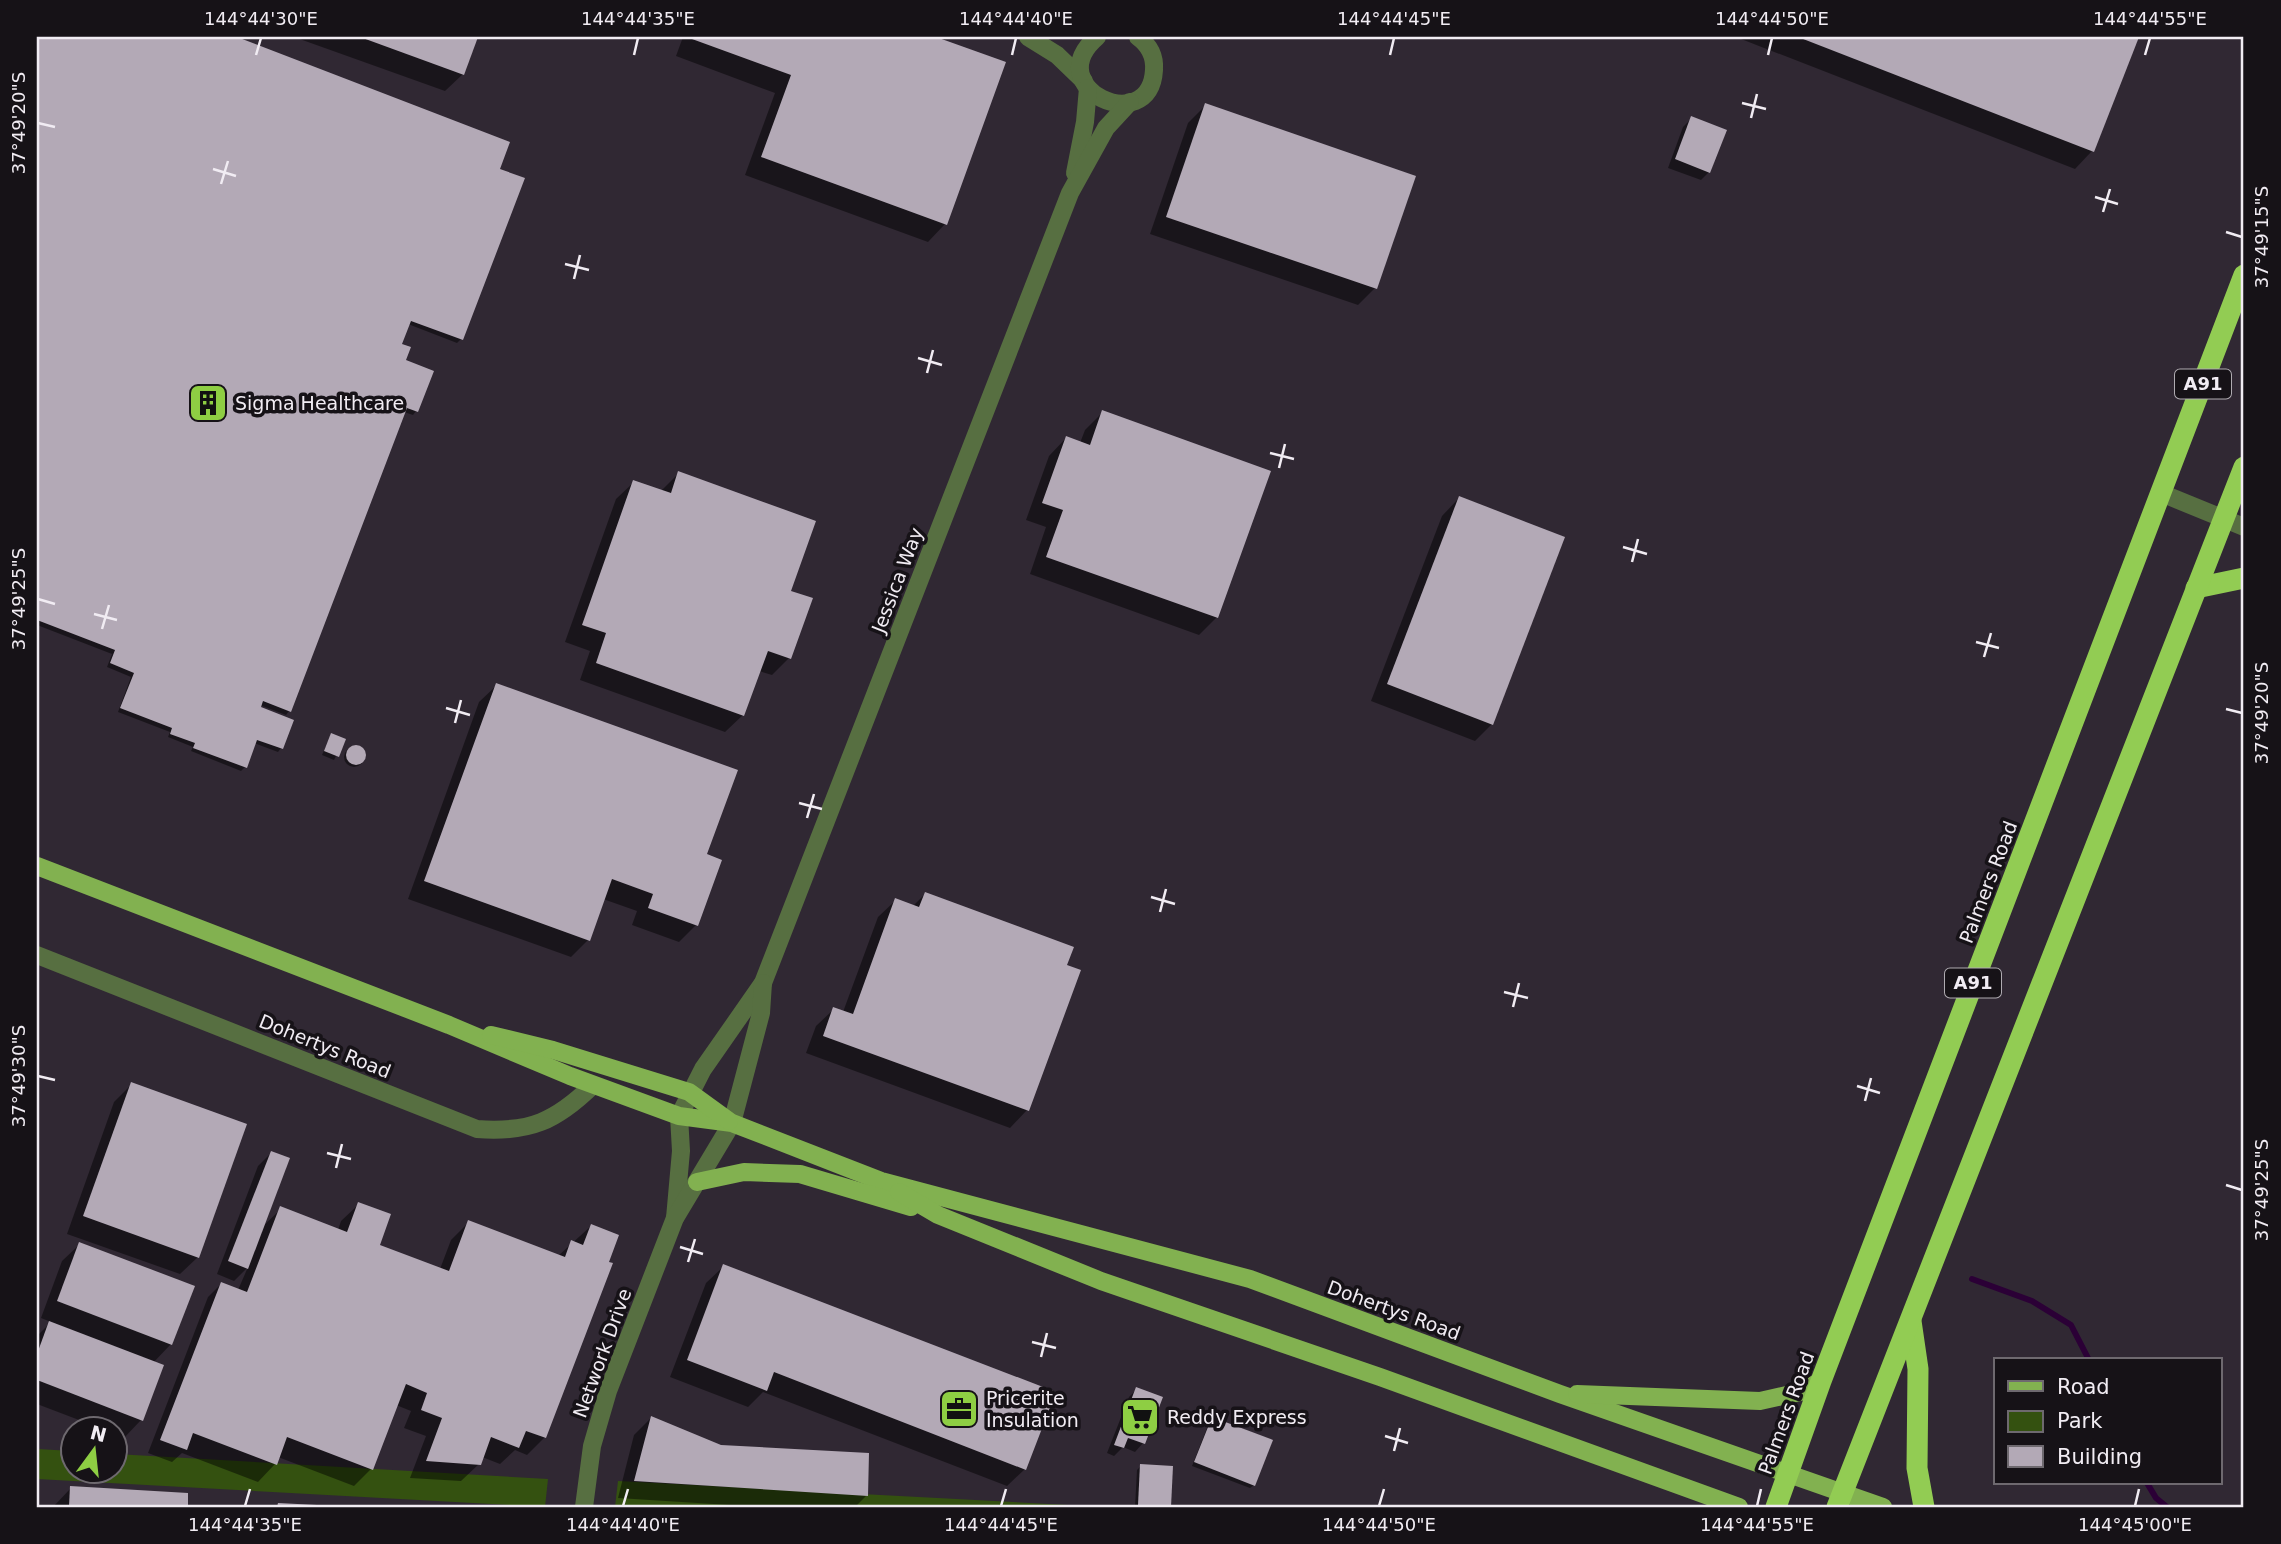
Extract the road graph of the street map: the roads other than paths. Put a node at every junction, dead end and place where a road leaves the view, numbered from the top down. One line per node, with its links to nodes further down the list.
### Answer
1 (1028, 37): 4 (street)
2 (1094, 37): 4 (street, Jessica Way)
3 (1145, 41): 5 (street, Jessica Way)
4 (1086, 85): 5 (street); 6 (street, Jessica Way)
5 (1130, 102): 6 (street, Jessica Way)
6 (1070, 193): 16 (street, Jessica Way)
7 (2244, 275): 9 (highway, Palmers Road / A91)
8 (2244, 467): 10 (highway)
9 (2161, 493): 10 (street); 27 (highway, Palmers Road / A91)
10 (2223, 519): 11 (street); 13 (highway)
11 (2244, 527)
12 (2244, 578): 13 (highway)
13 (2196, 587): 26 (highway)
14 (37, 866): 17 (main road, Dohertys Road)
15 (37, 954): 18 (street, Dohertys Road)
16 (762, 983): 19 (street, Jessica Way); 21 (street, Jessica Way)
17 (449, 1026): 18 (main road, Dohertys Road); 19 (main road, Dohertys Road)
18 (593, 1085): 20 (main road, Dohertys Road)
19 (689, 1092): 20 (street, Jessica Way); 21 (main road, Dohertys Road)
20 (679, 1116): 21 (main road, Dohertys Road); 25 (street, Network Drive)
21 (732, 1123): 22 (main road, Dohertys Road); 23 (street, Network Drive)
22 (881, 1181): 24 (main road, Dohertys Road); 28 (main road, Dohertys Road)
23 (697, 1182): 24 (main road); 25 (street, Network Drive)
24 (938, 1215): 30 (main road, Dohertys Road)
25 (675, 1218): 32 (street, Network Drive)
26 (1910, 1319): 31 (highway); 37 (highway)
27 (1821, 1381): 28 (main road); 29 (highway, Palmers Road / A91)
28 (1560, 1394): 29 (main road, Dohertys Road)
29 (1788, 1474): 31 (main road, Dohertys Road); 35 (highway, Palmers Road / A91)
30 (1682, 1487): 33 (main road); 34 (main road, Dohertys Road)
31 (1840, 1500): 36 (main road, Dohertys Road)
32 (584, 1507)
33 (1689, 1507)
34 (1739, 1507)
35 (1776, 1507)
36 (1883, 1507)
37 (1924, 1507)

